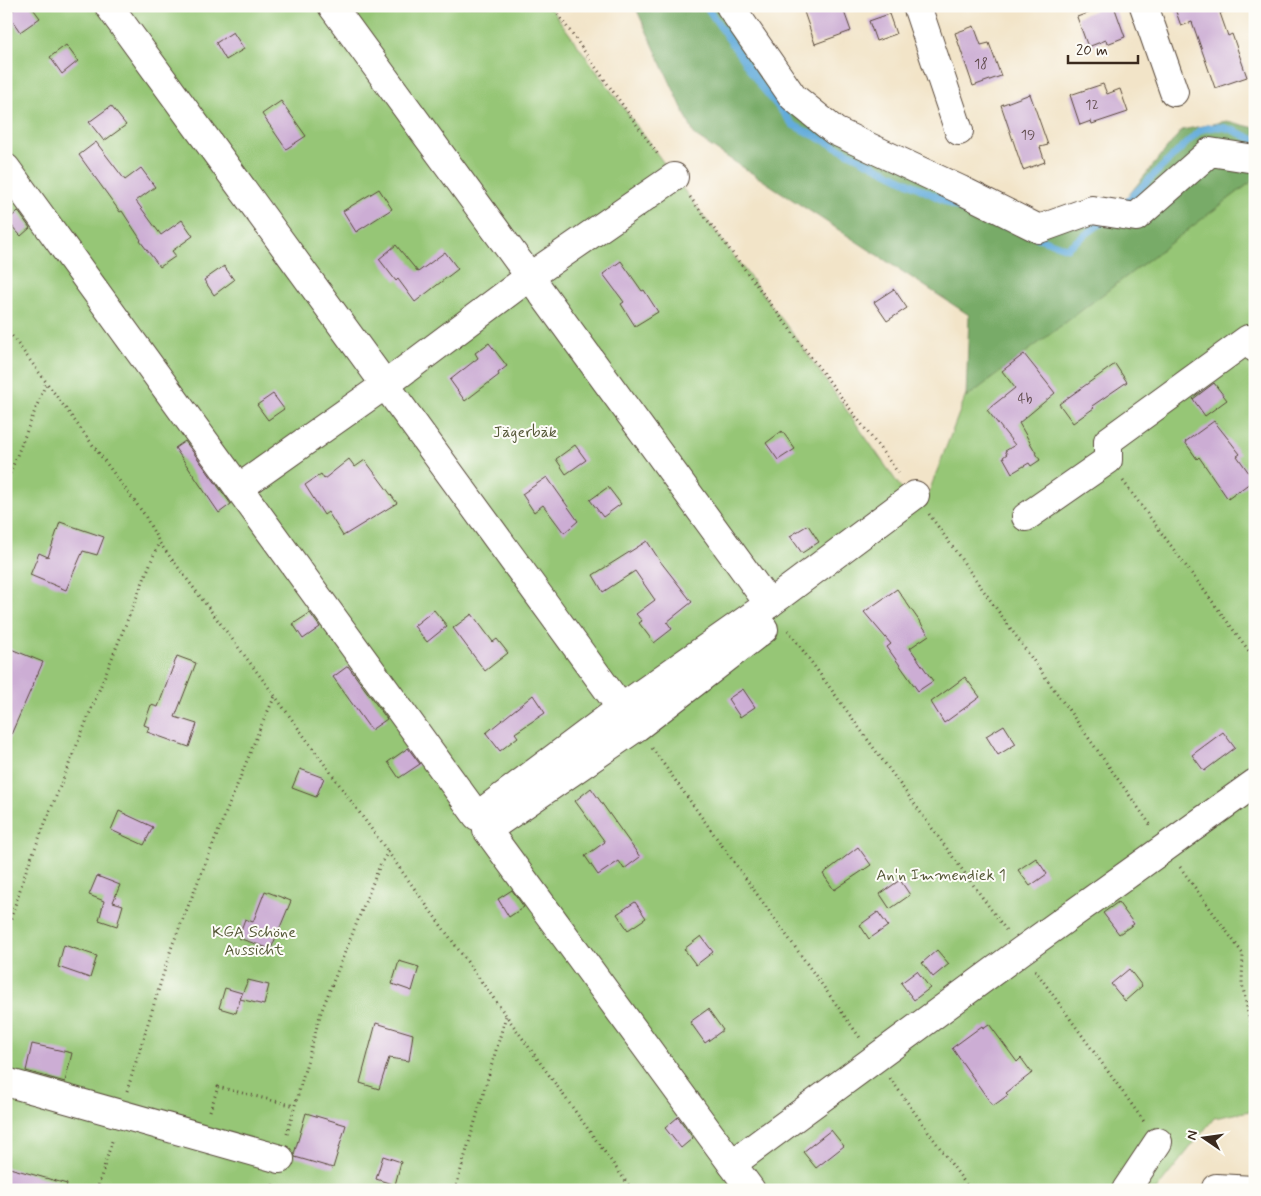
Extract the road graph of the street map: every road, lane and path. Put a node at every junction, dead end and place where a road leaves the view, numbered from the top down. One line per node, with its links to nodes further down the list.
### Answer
1 (109, 6): 16 (street)
2 (332, 6): 12 (street)
3 (552, 6): 11 (path)
4 (730, 6): 9 (street)
5 (917, 6): 8 (street)
6 (1144, 6): 7 (street)
7 (1174, 92)
8 (959, 131)
9 (1255, 159)
10 (6, 168): 19 (street)
11 (674, 177): 12 (street); 20 (path)
12 (530, 277): 16 (street); 23 (street)
13 (6, 328): 15 (path)
14 (1255, 348): 17 (street)
15 (46, 383): 18 (path); 22 (path)
16 (385, 385): 19 (street); 26 (street)
17 (1108, 460): 21 (street); 24 (path)
18 (6, 482)
19 (239, 488): 26 (street)
20 (921, 503): 23 (street); 28 (path)
21 (1026, 517)
22 (159, 542): 25 (path); 30 (path)
23 (774, 611): 26 (street); 31 (path)
24 (1255, 659)
25 (275, 696): 29 (path); 38 (path)
26 (629, 717): 34 (path); 41 (street)
27 (1255, 784): 28 (street)
28 (1166, 846): 31 (street); 33 (path)
29 (388, 852): 32 (path); 36 (path)
30 (6, 933)
31 (1022, 951): 34 (street); 39 (path)
32 (506, 1015): 42 (path); 46 (path)
33 (1255, 1037)
34 (876, 1059): 41 (street); 50 (path)
35 (6, 1082): 38 (street)
36 (295, 1106): 37 (path); 40 (path)
37 (210, 1111)
38 (120, 1115): 40 (street); 44 (path)
39 (1158, 1142): 51 (street)
40 (280, 1158): 45 (path)
41 (732, 1164): 49 (street)
42 (628, 1184): 47 (path); 48 (path)
43 (1216, 1188): 52 (street)
44 (97, 1190)
45 (272, 1190)
46 (454, 1190)
47 (626, 1190)
48 (632, 1190)
49 (751, 1190)
50 (970, 1190)
51 (1126, 1190)
52 (1254, 1190)

